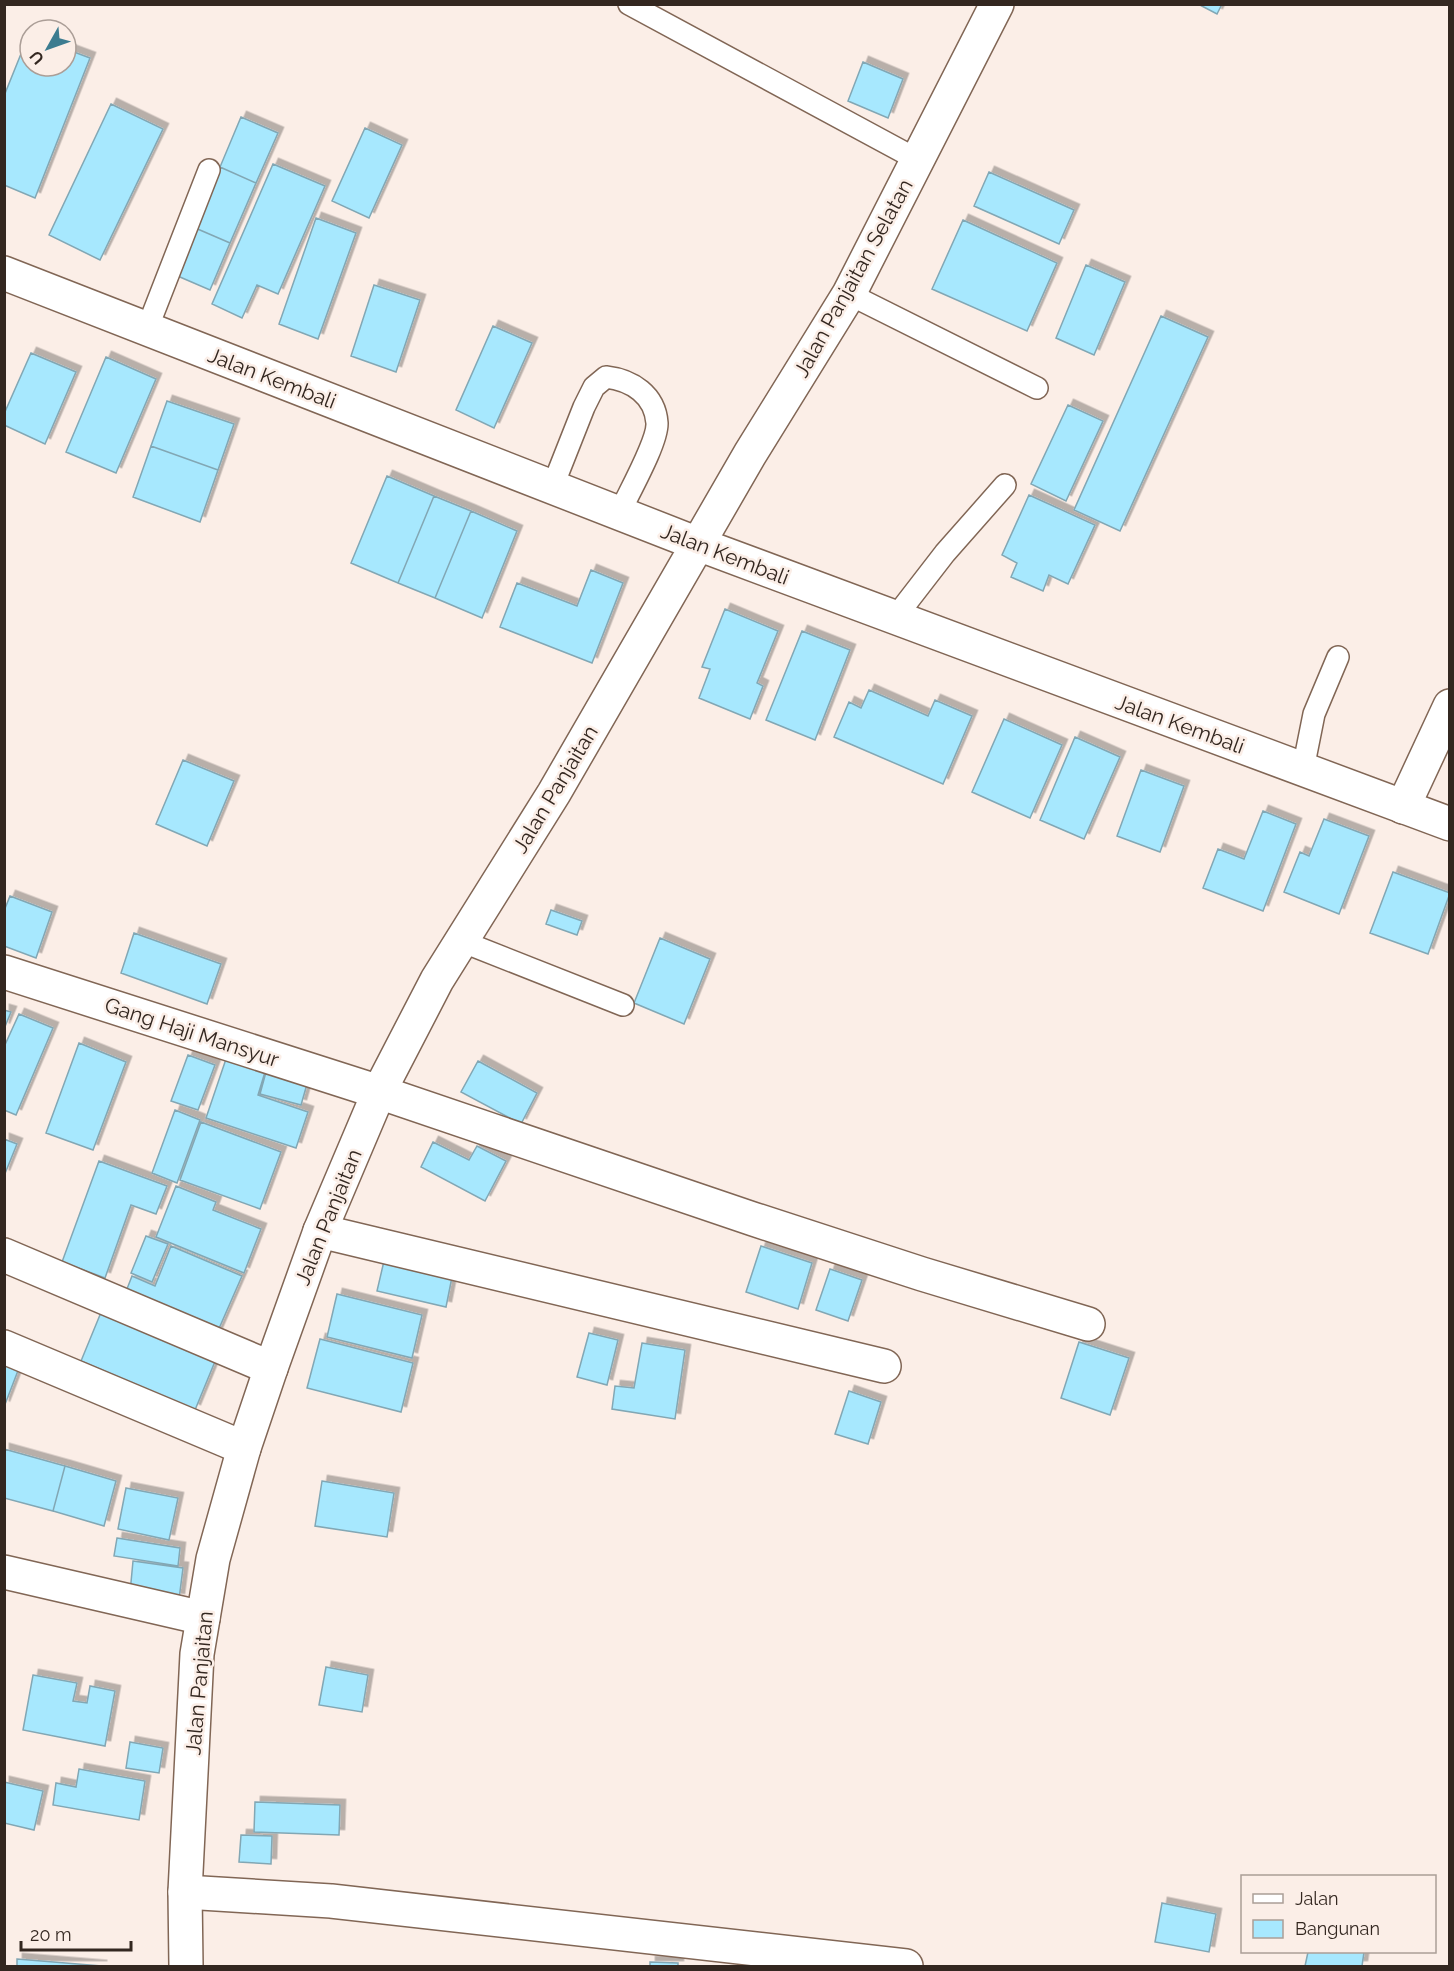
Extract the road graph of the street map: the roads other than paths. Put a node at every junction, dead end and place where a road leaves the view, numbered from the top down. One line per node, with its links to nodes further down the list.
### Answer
1 (629, 4): 3 (lane)
2 (997, 4): 3 (street, Jalan Panjaitan Selatan)
3 (918, 160): 6 (street, Jalan Panjaitan Selatan)
4 (209, 170): 7 (lane)
5 (4, 273): 7 (street, Jalan Kembali)
6 (849, 294): 8 (lane); 12 (street, Jalan Panjaitan Selatan)
7 (147, 329): 10 (street, Jalan Kembali)
8 (1037, 388)
9 (1005, 485): 13 (lane)
10 (552, 488): 11 (street, Jalan Kembali); 11 (lane)
11 (619, 514): 12 (street, Jalan Kembali)
12 (698, 544): 13 (street, Jalan Kembali); 19 (street, Jalan Panjaitan)
13 (894, 619): 16 (street, Jalan Kembali)
14 (1338, 657): 16 (lane)
15 (1449, 706): 17 (street)
16 (1303, 769): 17 (street, Jalan Kembali)
17 (1403, 807): 18 (street, Jalan Kembali)
18 (1449, 824)
19 (461, 941): 21 (lane); 22 (street, Jalan Panjaitan)
20 (4, 972): 22 (street, Gang Haji Mansyur)
21 (623, 1005)
22 (379, 1092): 23 (street, Jalan Panjaitan); 25 (street, Gang Haji Mansyur)
23 (320, 1231): 27 (street); 28 (street, Jalan Panjaitan)
24 (4, 1255): 28 (street)
25 (1088, 1324)
26 (4, 1347): 29 (street)
27 (884, 1366)
28 (271, 1368): 29 (street, Jalan Panjaitan)
29 (244, 1448): 31 (street, Jalan Panjaitan)
30 (4, 1572): 31 (street)
31 (203, 1618): 32 (street, Jalan Panjaitan)
32 (185, 1892): 33 (street, Jalan Panjaitan); 34 (street)
33 (186, 1966)
34 (906, 1966)

